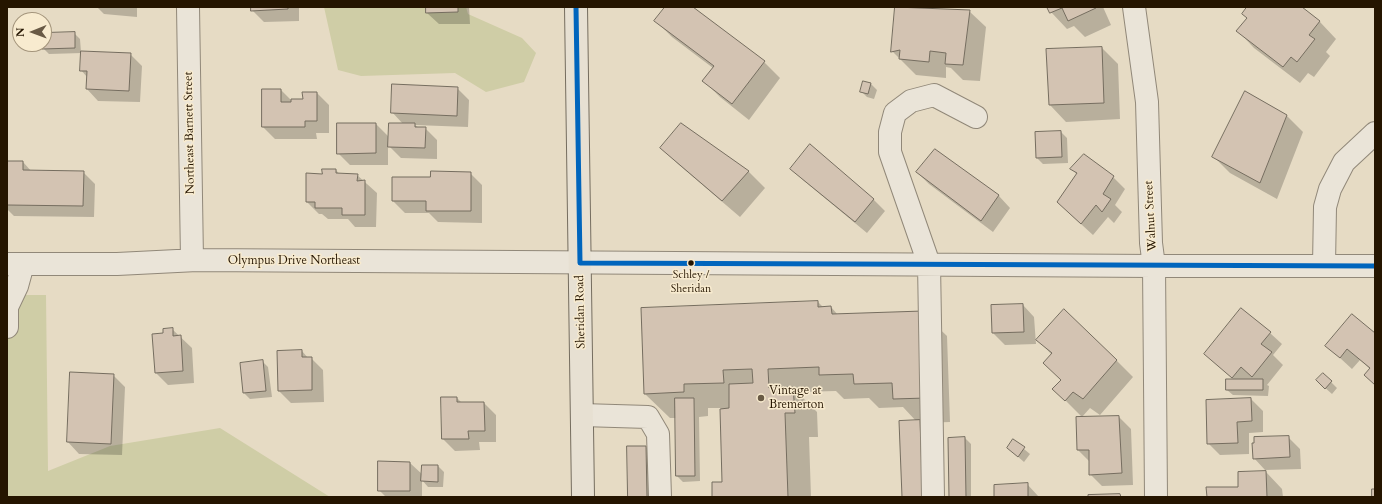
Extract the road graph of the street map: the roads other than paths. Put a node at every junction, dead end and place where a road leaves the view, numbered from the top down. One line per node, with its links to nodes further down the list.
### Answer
1 (188, 7): 6 (street, Northeast Barnett Street)
2 (576, 7): 7 (main road, Sheridan Road)
3 (1134, 7): 11 (street, Walnut Street)
4 (976, 117): 9 (street)
5 (1375, 133): 10 (street)
6 (192, 260): 7 (street, Olympus Drive Northeast); 8 (street, Olympus Drive Northeast)
7 (580, 263): 9 (street, Olympus Drive Northeast); 15 (main road, Sheridan Road)
8 (15, 264): 13 (street)
9 (929, 264): 11 (street, Olympus Drive Northeast); 18 (street)
10 (1324, 265): 11 (street, Olympus Drive Northeast); 12 (street, Olympus Drive Northeast)
11 (1154, 266): 19 (street, Walnut Street)
12 (1375, 266)
13 (7, 306): 14 (street)
14 (7, 327)
15 (582, 415): 16 (main road, Sheridan Road); 17 (street)
16 (584, 497)
17 (660, 497)
18 (933, 497)
19 (1156, 497)

